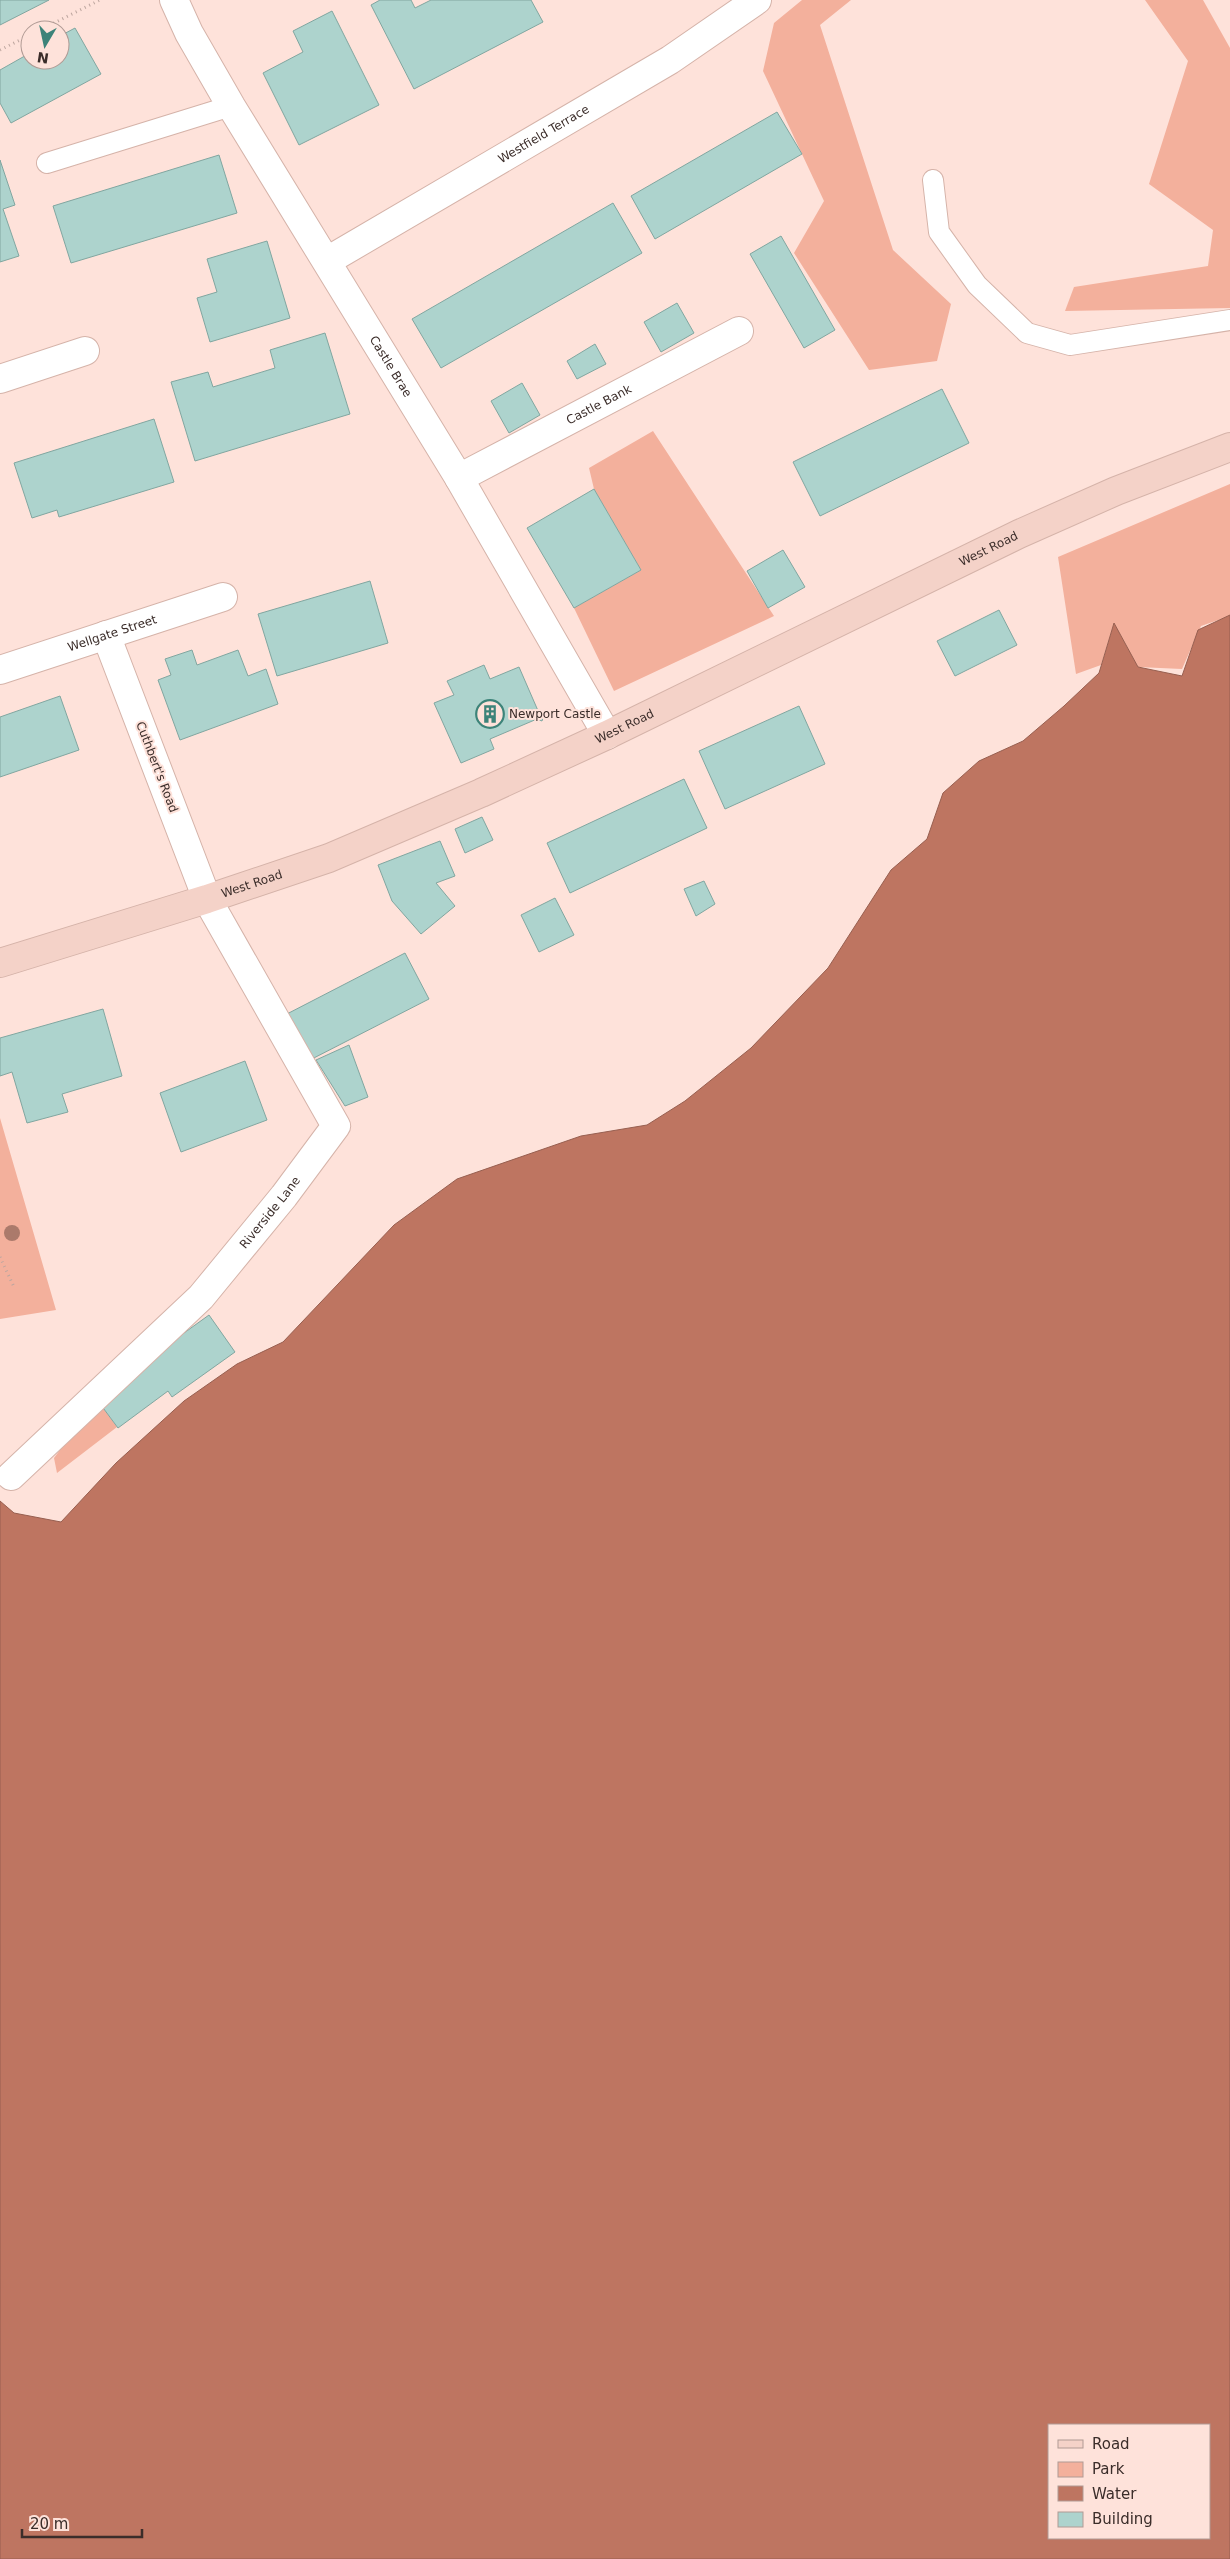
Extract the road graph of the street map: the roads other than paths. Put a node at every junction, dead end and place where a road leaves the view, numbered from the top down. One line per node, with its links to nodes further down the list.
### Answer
1 (174, 0): 3 (street, Castle Brae)
2 (757, 0): 6 (street, Westfield Terrace)
3 (231, 106): 4 (lane); 6 (street, Castle Brae)
4 (47, 163)
5 (933, 180): 7 (lane)
6 (327, 261): 12 (street, Castle Brae)
7 (1230, 320)
8 (739, 331): 12 (street, Castle Bank)
9 (85, 351): 10 (street)
10 (0, 379)
11 (1230, 447): 16 (main road, West Road)
12 (459, 478): 16 (street, Castle Brae)
13 (224, 596): 14 (street, Wellgate Street)
14 (106, 635): 15 (street, Wellgate Street); 17 (street, Cuthbert's Road)
15 (0, 670)
16 (607, 735): 17 (main road, West Road)
17 (207, 899): 18 (main road, West Road); 19 (street, Riverside Lane)
18 (0, 962)
19 (11, 1476)

